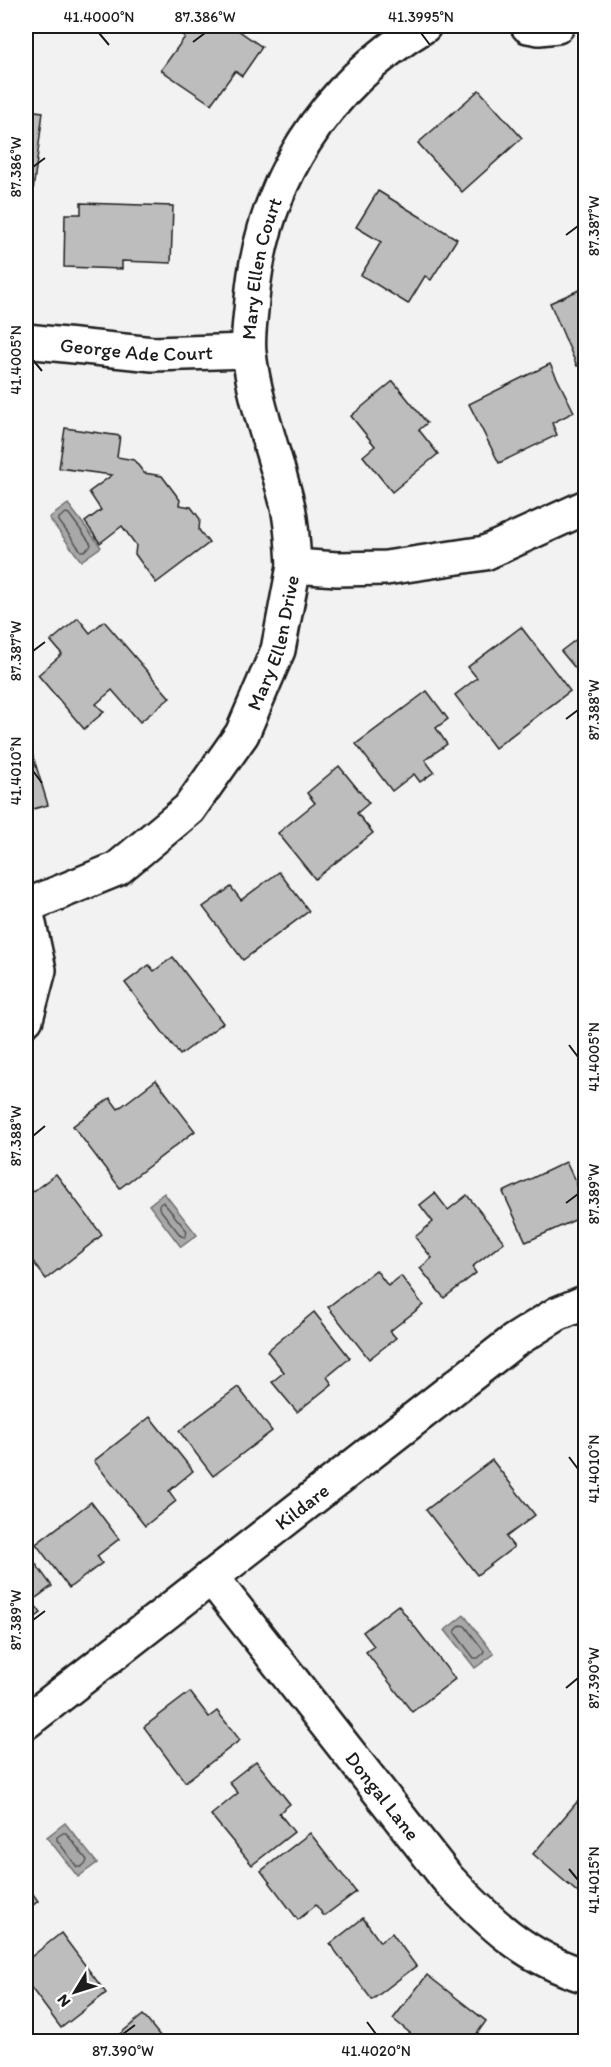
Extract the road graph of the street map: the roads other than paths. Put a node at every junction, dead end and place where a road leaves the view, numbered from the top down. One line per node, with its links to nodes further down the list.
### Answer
1 (424, 26): 4 (street, Mary Ellen Court)
2 (528, 26): 3 (street)
3 (557, 26)
4 (388, 35): 6 (street, Mary Ellen Court)
5 (26, 341): 6 (street, George Ade Court)
6 (248, 351): 8 (street, Mary Ellen Court)
7 (585, 507): 8 (street, Mary Ellen Drive)
8 (294, 566): 9 (street, Mary Ellen Drive)
9 (26, 906)
10 (26, 910): 11 (street)
11 (26, 1019)
12 (585, 1302): 13 (street, Kildare)
13 (211, 1577): 14 (street, Kildare); 15 (street, Dongal Lane)
14 (26, 1722)
15 (585, 1976)

